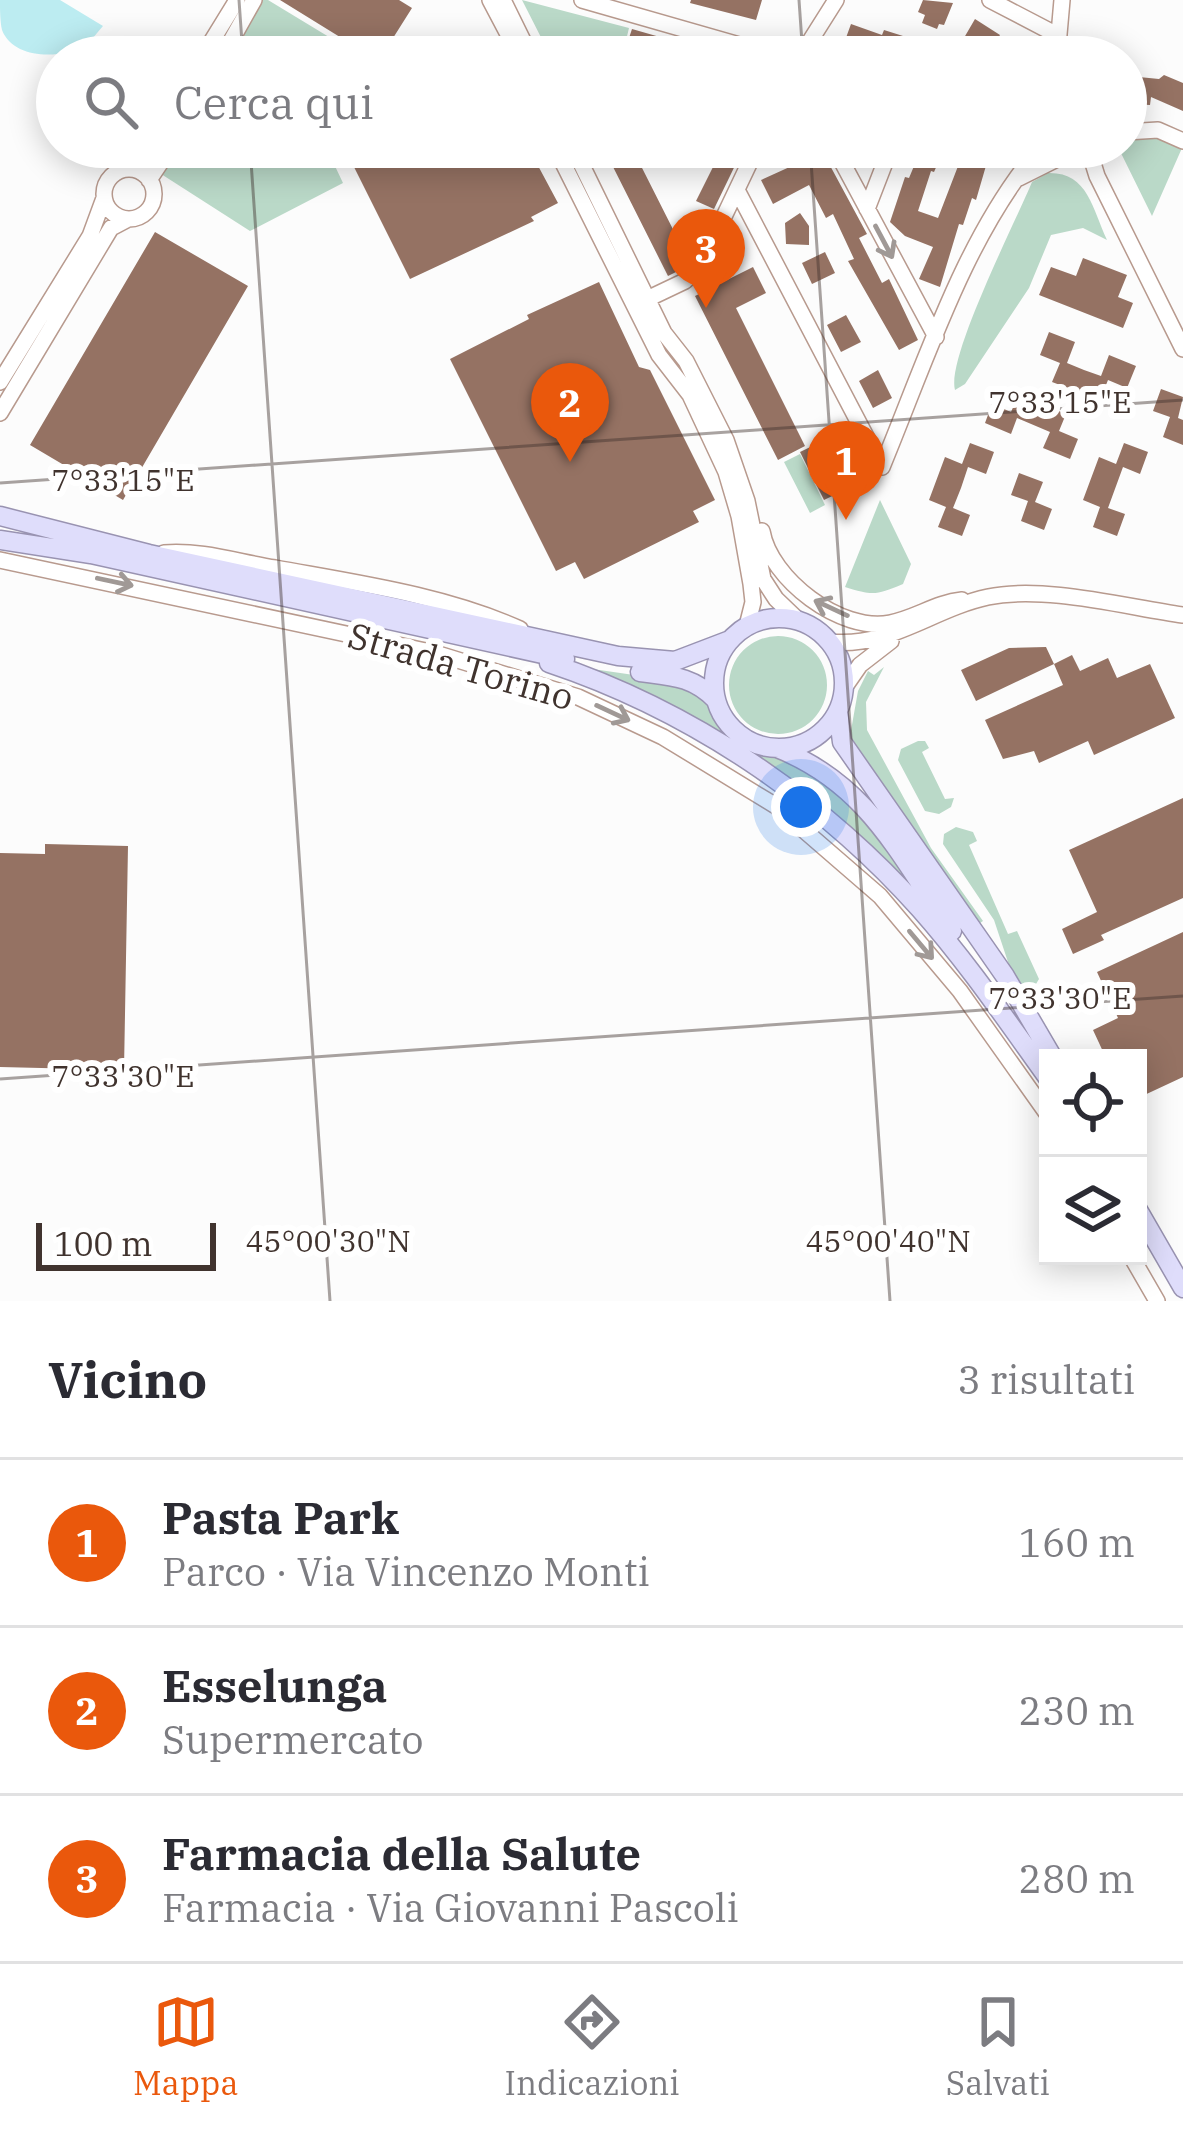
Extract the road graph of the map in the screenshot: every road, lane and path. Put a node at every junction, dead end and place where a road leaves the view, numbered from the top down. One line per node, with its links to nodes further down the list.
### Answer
1 (237, 0): 9 (street)
2 (254, 0): 10 (street)
3 (490, 0): 11 (street)
4 (503, 0): 12 (street)
5 (582, 0): 13 (street)
6 (836, 0): 14 (street)
7 (990, 0): 15 (street)
8 (1062, 0): 16 (street)
9 (215, 36)
10 (234, 36)
11 (509, 36)
12 (521, 36)
13 (708, 36)
14 (814, 36)
15 (1057, 36)
16 (1059, 36)
17 (1147, 131): 18 (street)
18 (1183, 141)
19 (157, 168): 32 (street)
20 (567, 168): 37 (street)
21 (583, 168): 37 (street)
22 (748, 168): 33 (street)
23 (845, 168): 35 (street)
24 (883, 168): 35 (street)
25 (1024, 168): 31 (street)
26 (1031, 168): 31 (street)
27 (1082, 168): 30 (street)
28 (1094, 168): 30 (street)
29 (125, 169): 32 (street); 34 (street)
30 (1097, 176): 39 (street)
31 (1016, 179): 38 (street)
32 (149, 180): 36 (street)
33 (738, 192): 37 (street); 38 (street)
34 (104, 198): 36 (street); 40 (street)
35 (867, 209): 38 (street, one-way to 38)
36 (128, 218): 41 (street)
37 (641, 302): 42 (street); 49 (street)
38 (936, 337)
39 (1183, 349)
40 (0, 382)
41 (0, 413)
42 (747, 501): 46 (street, one-way to 42); 48 (street)
43 (0, 516): 51 (main road)
44 (0, 540): 53 (main road)
45 (0, 560): 61 (street, Strada Torino, one-way to 61)
46 (982, 598): 47 (street); 50 (street)
47 (1183, 615)
48 (799, 621): 49 (main road); 52 (main road)
49 (747, 626): 51 (main road)
50 (904, 632): 52 (street); 54 (street)
51 (730, 640): 55 (main road)
52 (830, 643): 54 (main road)
53 (499, 646): 55 (main road); 60 (main road)
54 (844, 688): 56 (main road)
55 (716, 700): 57 (main road)
56 (838, 711): 57 (main road); 58 (main road)
57 (777, 748): 59 (main road)
58 (1048, 1049)
59 (1039, 1053)
60 (1039, 1066)
61 (1039, 1102)
62 (1147, 1226): 64 (main road)
63 (1136, 1265): 65 (street)
64 (1183, 1288)
65 (1157, 1301)

